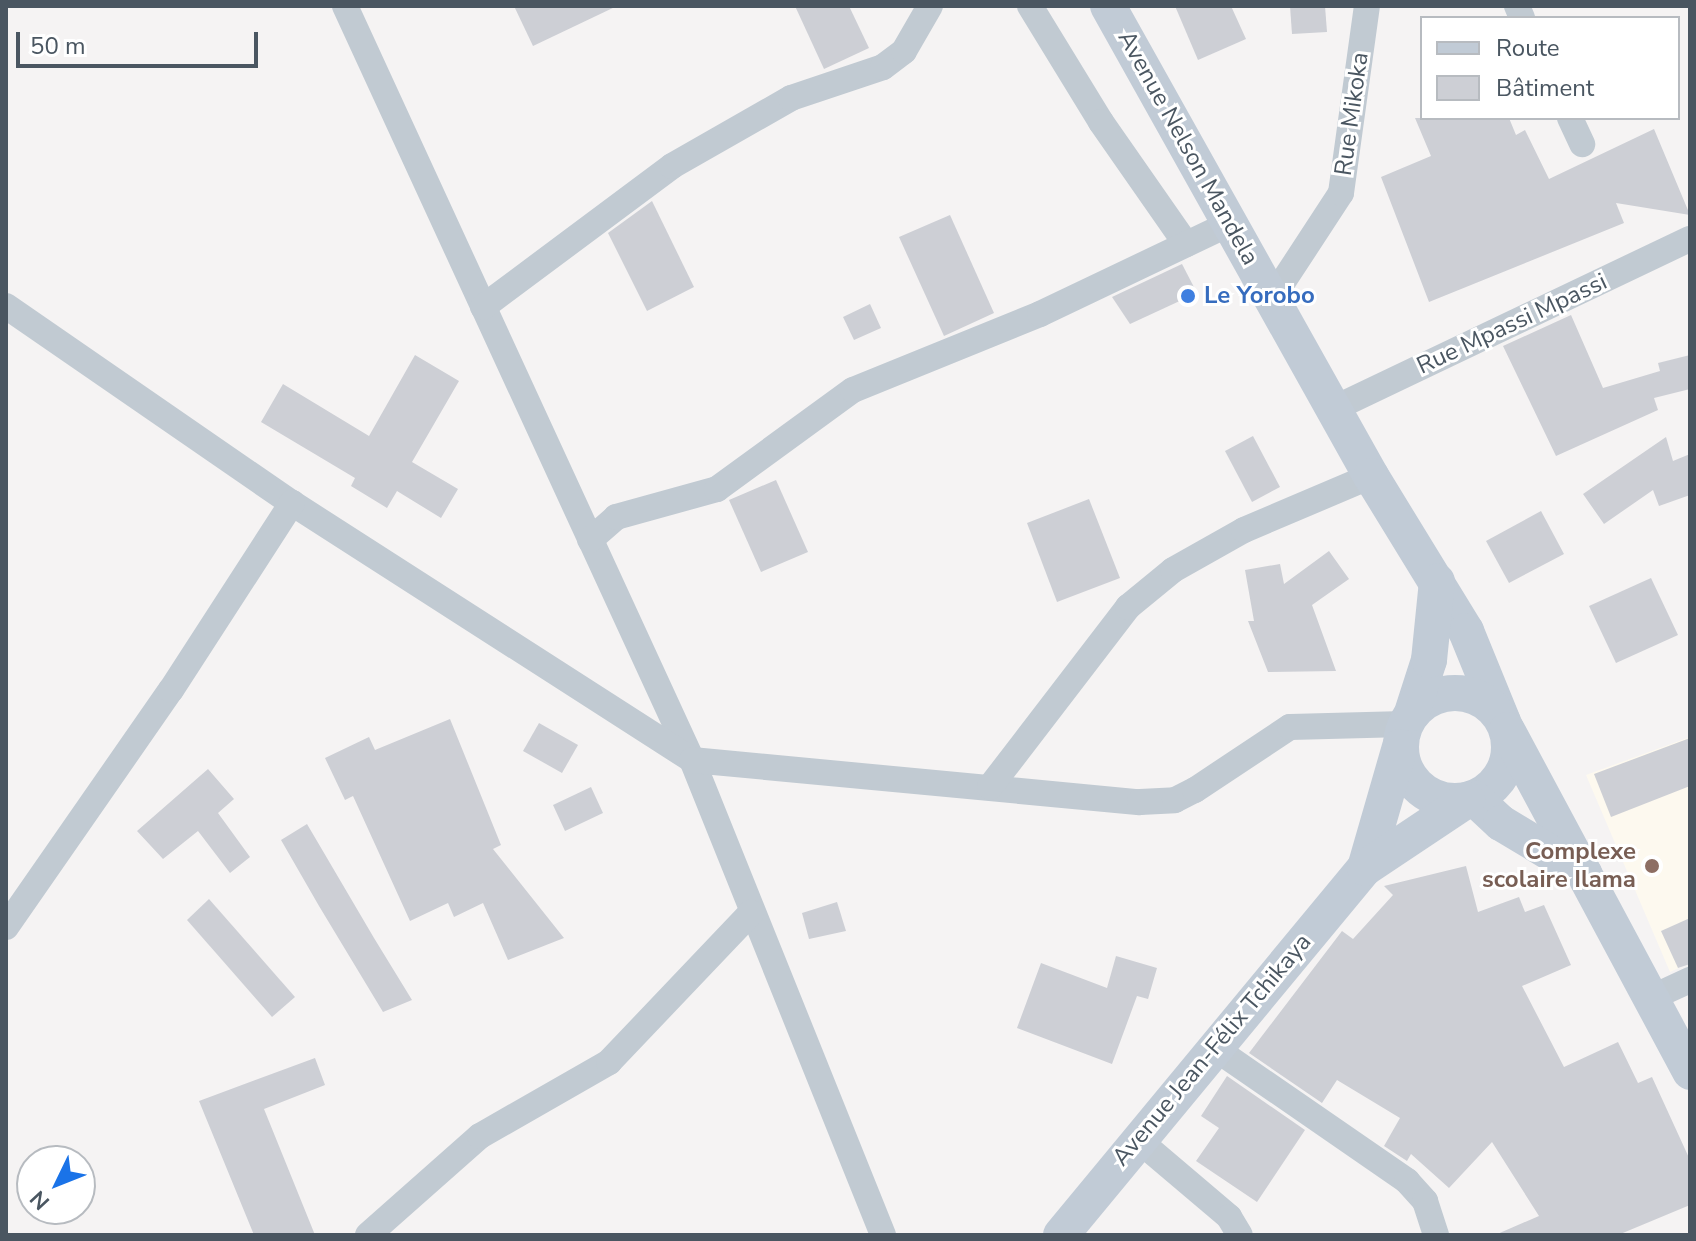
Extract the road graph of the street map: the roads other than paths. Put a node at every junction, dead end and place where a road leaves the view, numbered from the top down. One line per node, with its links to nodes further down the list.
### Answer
1 (345, 6): 13 (street)
2 (930, 6): 13 (street)
3 (1030, 6): 10 (street)
4 (1108, 6): 8 (street, Avenue Nelson Mandela)
5 (1367, 6): 11 (street, Rue Mikoka)
6 (1571, 120): 7 (street)
7 (1582, 144)
8 (1231, 223): 10 (street); 11 (street, Avenue Nelson Mandela)
9 (1690, 239): 14 (street, Rue Mpassi Mpassi)
10 (1186, 244): 17 (street)
11 (1273, 297): 14 (street, Avenue Nelson Mandela)
12 (6, 306): 16 (street)
13 (483, 307): 17 (street)
14 (1333, 409): 15 (street, Avenue Nelson Mandela)
15 (1371, 476): 18 (street, Avenue Nelson Mandela); 22 (street)
16 (292, 503): 21 (street); 27 (street)
17 (590, 540): 21 (street)
18 (1437, 581): 19 (street, Avenue Nelson Mandela); 20 (street, Avenue Jean-Félix Tchikaya)
19 (1504, 725): 20 (street); 23 (street); 25 (street)
20 (1406, 728): 22 (street); 23 (street); 24 (street, Avenue Jean-Félix Tchikaya)
21 (692, 760): 22 (street); 26 (street)
22 (990, 787)
23 (1470, 799): 24 (street, Avenue Jean-Félix Tchikaya); 25 (street)
24 (1365, 868): 30 (street, Avenue Jean-Félix Tchikaya)
25 (1584, 873): 29 (street)
26 (751, 913): 33 (street); 34 (street)
27 (6, 927)
28 (1690, 980): 29 (street)
29 (1653, 997): 31 (street)
30 (1213, 1047): 32 (street, Avenue Jean-Félix Tchikaya); 37 (street)
31 (1690, 1072)
32 (1136, 1138): 35 (street, Avenue Jean-Félix Tchikaya); 36 (street)
33 (368, 1235)
34 (883, 1235)
35 (1061, 1235)
36 (1240, 1235)
37 (1436, 1235)

